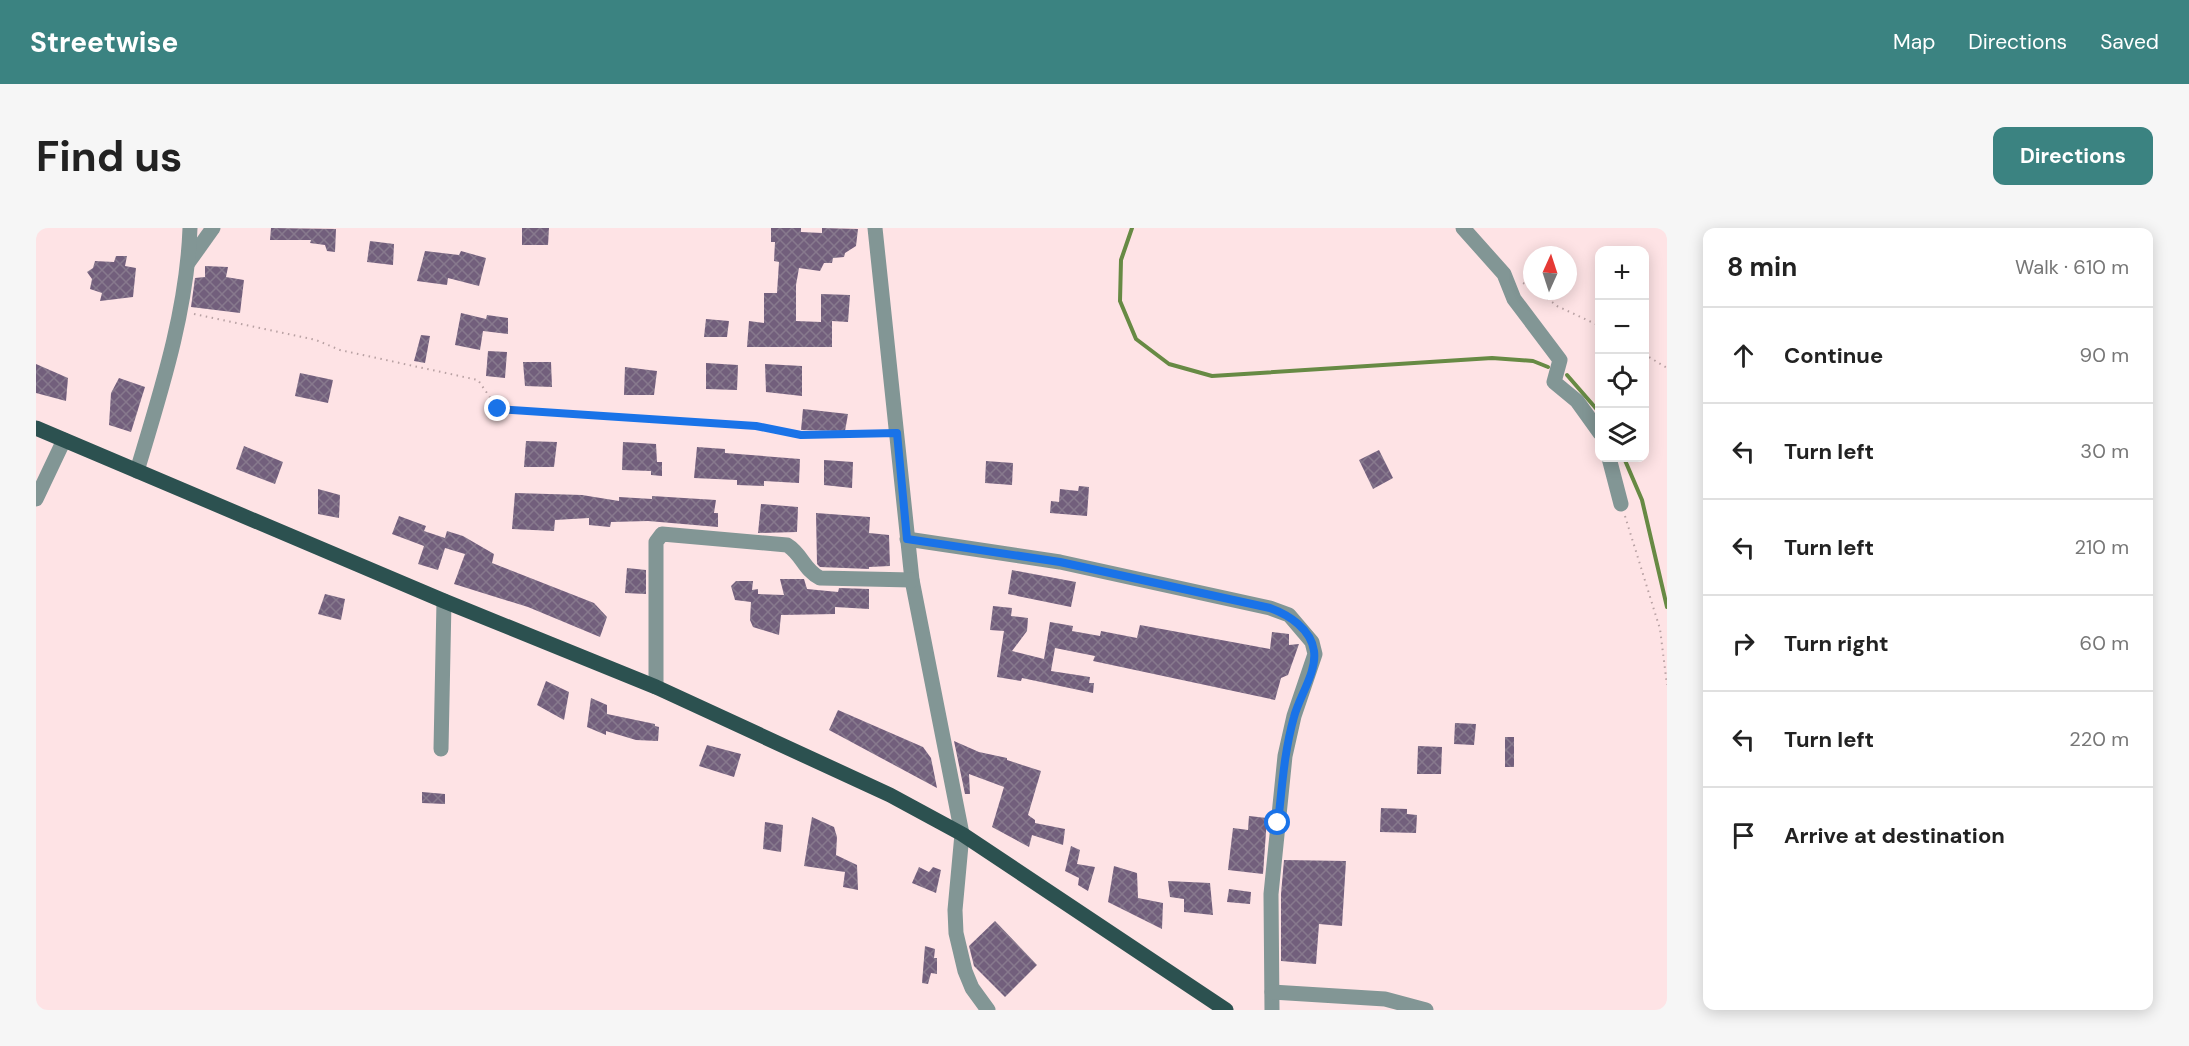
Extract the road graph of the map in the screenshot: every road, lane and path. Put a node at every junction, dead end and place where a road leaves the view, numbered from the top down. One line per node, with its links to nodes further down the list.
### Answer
1 (190, 228): 5 (street)
2 (213, 228): 5 (street)
3 (875, 228): 13 (street)
4 (1463, 228): 11 (street)
5 (188, 263): 7 (street)
6 (1549, 300): 8 (path)
7 (179, 310): 13 (path); 16 (street)
8 (1595, 324)
9 (1649, 357): 10 (path)
10 (1667, 368)
11 (1595, 427)
12 (36, 428): 14 (main road)
13 (897, 433): 19 (street)
14 (64, 440): 16 (main road); 17 (street)
15 (1610, 462): 18 (street)
16 (137, 471): 21 (main road)
17 (36, 499)
18 (1621, 504): 22 (path)
19 (907, 539): 20 (street); 26 (street)
20 (912, 580): 23 (street); 25 (street)
21 (444, 601): 23 (main road); 24 (street)
22 (1667, 685)
23 (656, 687): 25 (main road)
24 (441, 749)
25 (962, 834): 27 (street); 28 (main road)
26 (1272, 992): 29 (street); 30 (street)
27 (988, 1010)
28 (1226, 1010)
29 (1272, 1010)
30 (1426, 1010)

